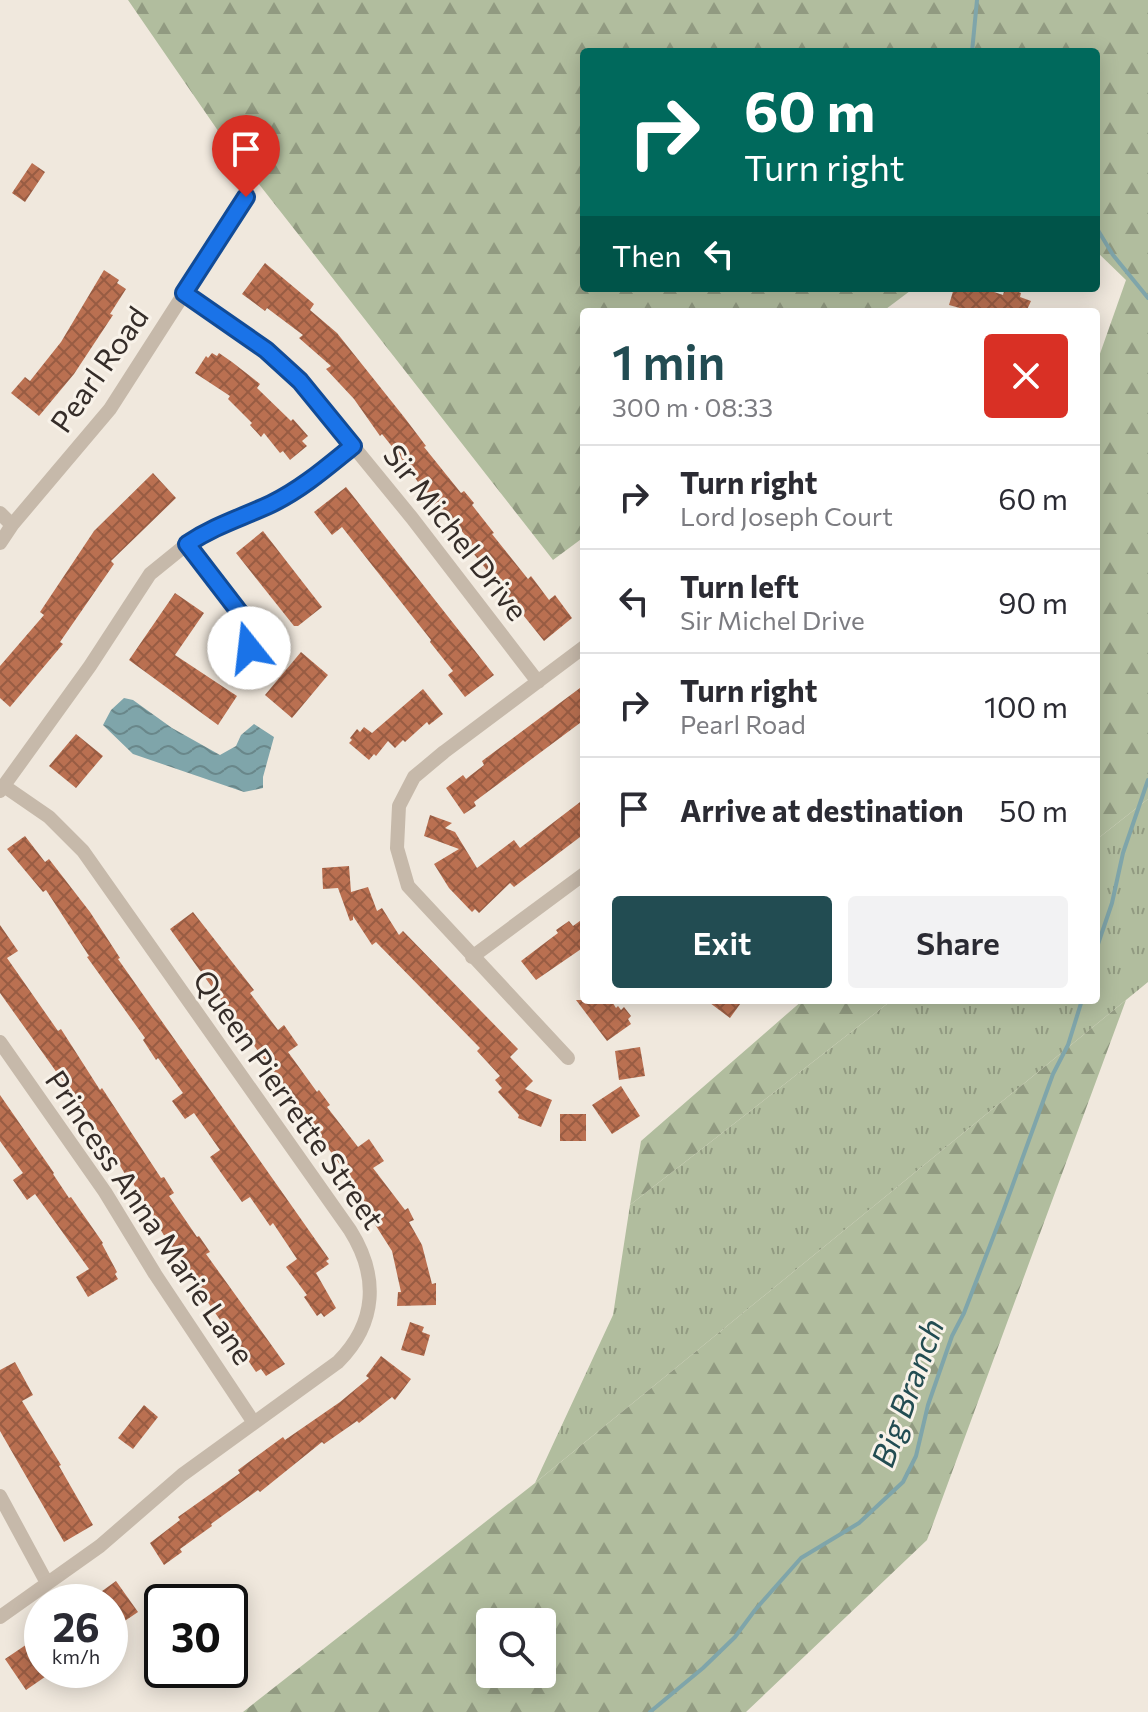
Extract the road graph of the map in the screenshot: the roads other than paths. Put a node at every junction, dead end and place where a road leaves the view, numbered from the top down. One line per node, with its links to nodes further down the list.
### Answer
1 (246, 197): 2 (street, Pearl Road)
2 (184, 293): 3 (street, Sir Michel Drive); 5 (street, Pearl Road)
3 (353, 446): 7 (street); 10 (street, Sir Michel Drive)
4 (0, 513): 5 (street)
5 (12, 525): 6 (street, Pearl Road)
6 (0, 543)
7 (187, 544): 8 (street); 11 (street)
8 (249, 648)
9 (580, 650): 10 (street)
10 (538, 682): 13 (street)
11 (2, 789): 16 (street, Queen Pierrette Street)
12 (580, 877): 13 (street)
13 (472, 957): 15 (street)
14 (0, 1042): 16 (street, Princess Anna Marie Lane)
15 (568, 1058)
16 (254, 1423): 18 (street, Queen Pierrette Street)
17 (0, 1496): 18 (street)
18 (47, 1583): 19 (street, Queen Pierrette Street)
19 (0, 1617)

